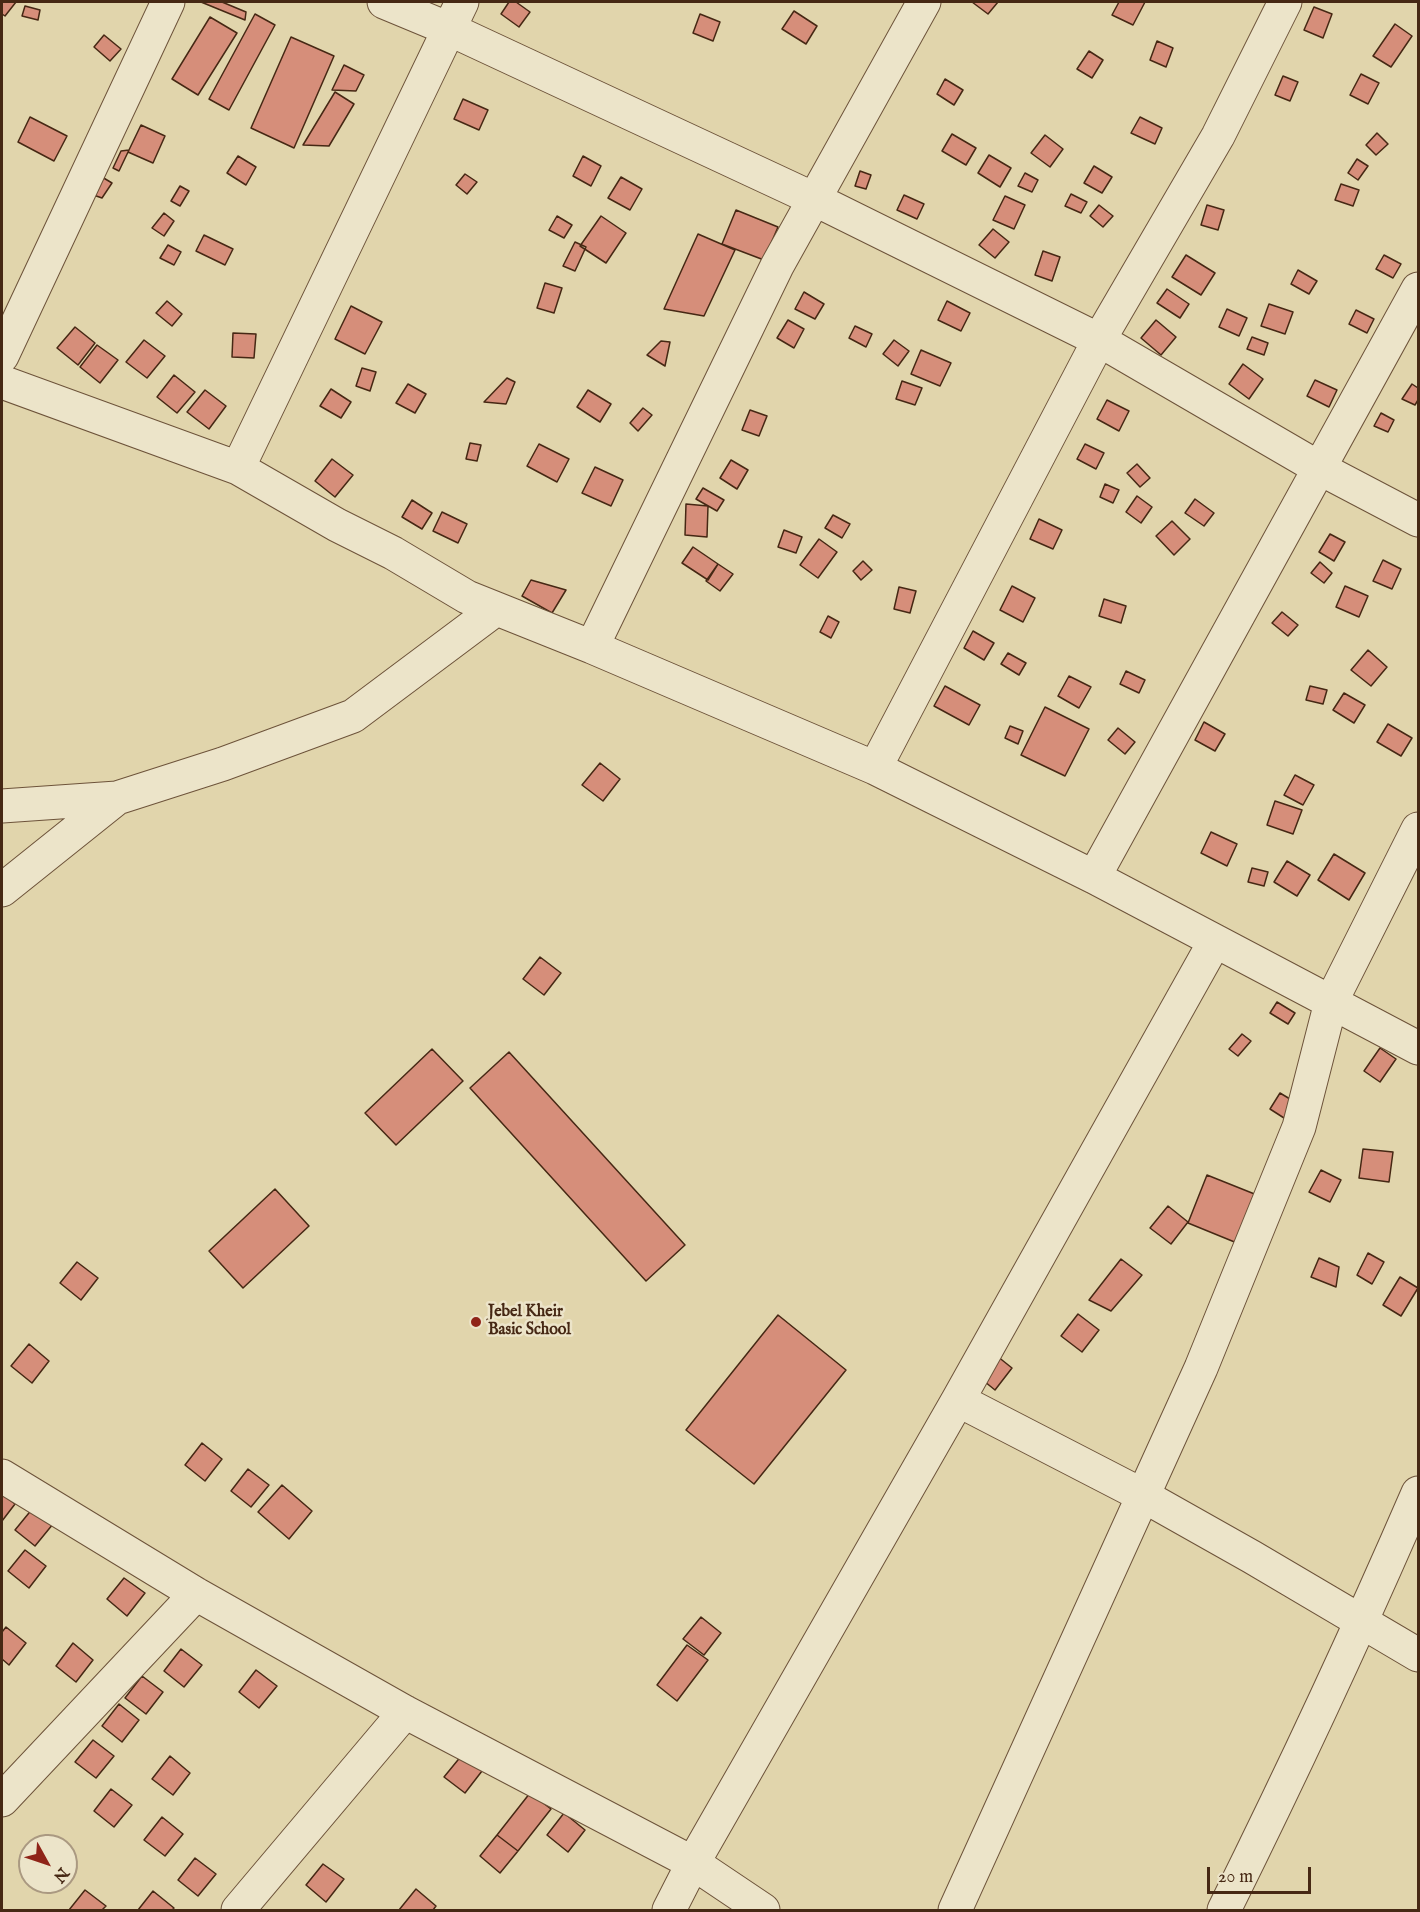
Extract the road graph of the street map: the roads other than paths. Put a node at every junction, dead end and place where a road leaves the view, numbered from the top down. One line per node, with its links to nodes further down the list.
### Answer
1 (168, 2): 9 (street)
2 (384, 2): 5 (street)
3 (924, 2): 6 (street)
4 (1285, 2): 8 (street)
5 (455, 15): 6 (street); 11 (street)
6 (814, 199): 8 (street); 15 (street)
7 (1419, 289): 12 (street)
8 (1099, 340): 12 (street); 16 (street)
9 (2, 356)
10 (2, 382): 11 (street)
11 (238, 468): 14 (street)
12 (1319, 468): 13 (street); 20 (street)
13 (1419, 520)
14 (496, 609): 15 (street); 17 (street)
15 (592, 647): 16 (street)
16 (875, 768): 20 (street)
17 (117, 798): 18 (street); 21 (street)
18 (2, 806)
19 (1419, 829): 23 (street)
20 (1095, 877): 22 (street)
21 (2, 890)
22 (1215, 941): 23 (street); 25 (street)
23 (1331, 1002): 24 (street); 28 (street)
24 (1419, 1048)
25 (958, 1400): 28 (street); 34 (street)
26 (2, 1476): 29 (street)
27 (1419, 1493): 30 (street)
28 (1142, 1495): 30 (street); 38 (street)
29 (196, 1594): 32 (street); 33 (street)
30 (1362, 1622): 31 (street); 39 (street)
31 (1419, 1655)
32 (405, 1712): 34 (street); 35 (street)
33 (2, 1800)
34 (693, 1863): 36 (street); 37 (street)
35 (237, 1911)
36 (669, 1911)
37 (763, 1911)
38 (955, 1911)
39 (1224, 1911)

